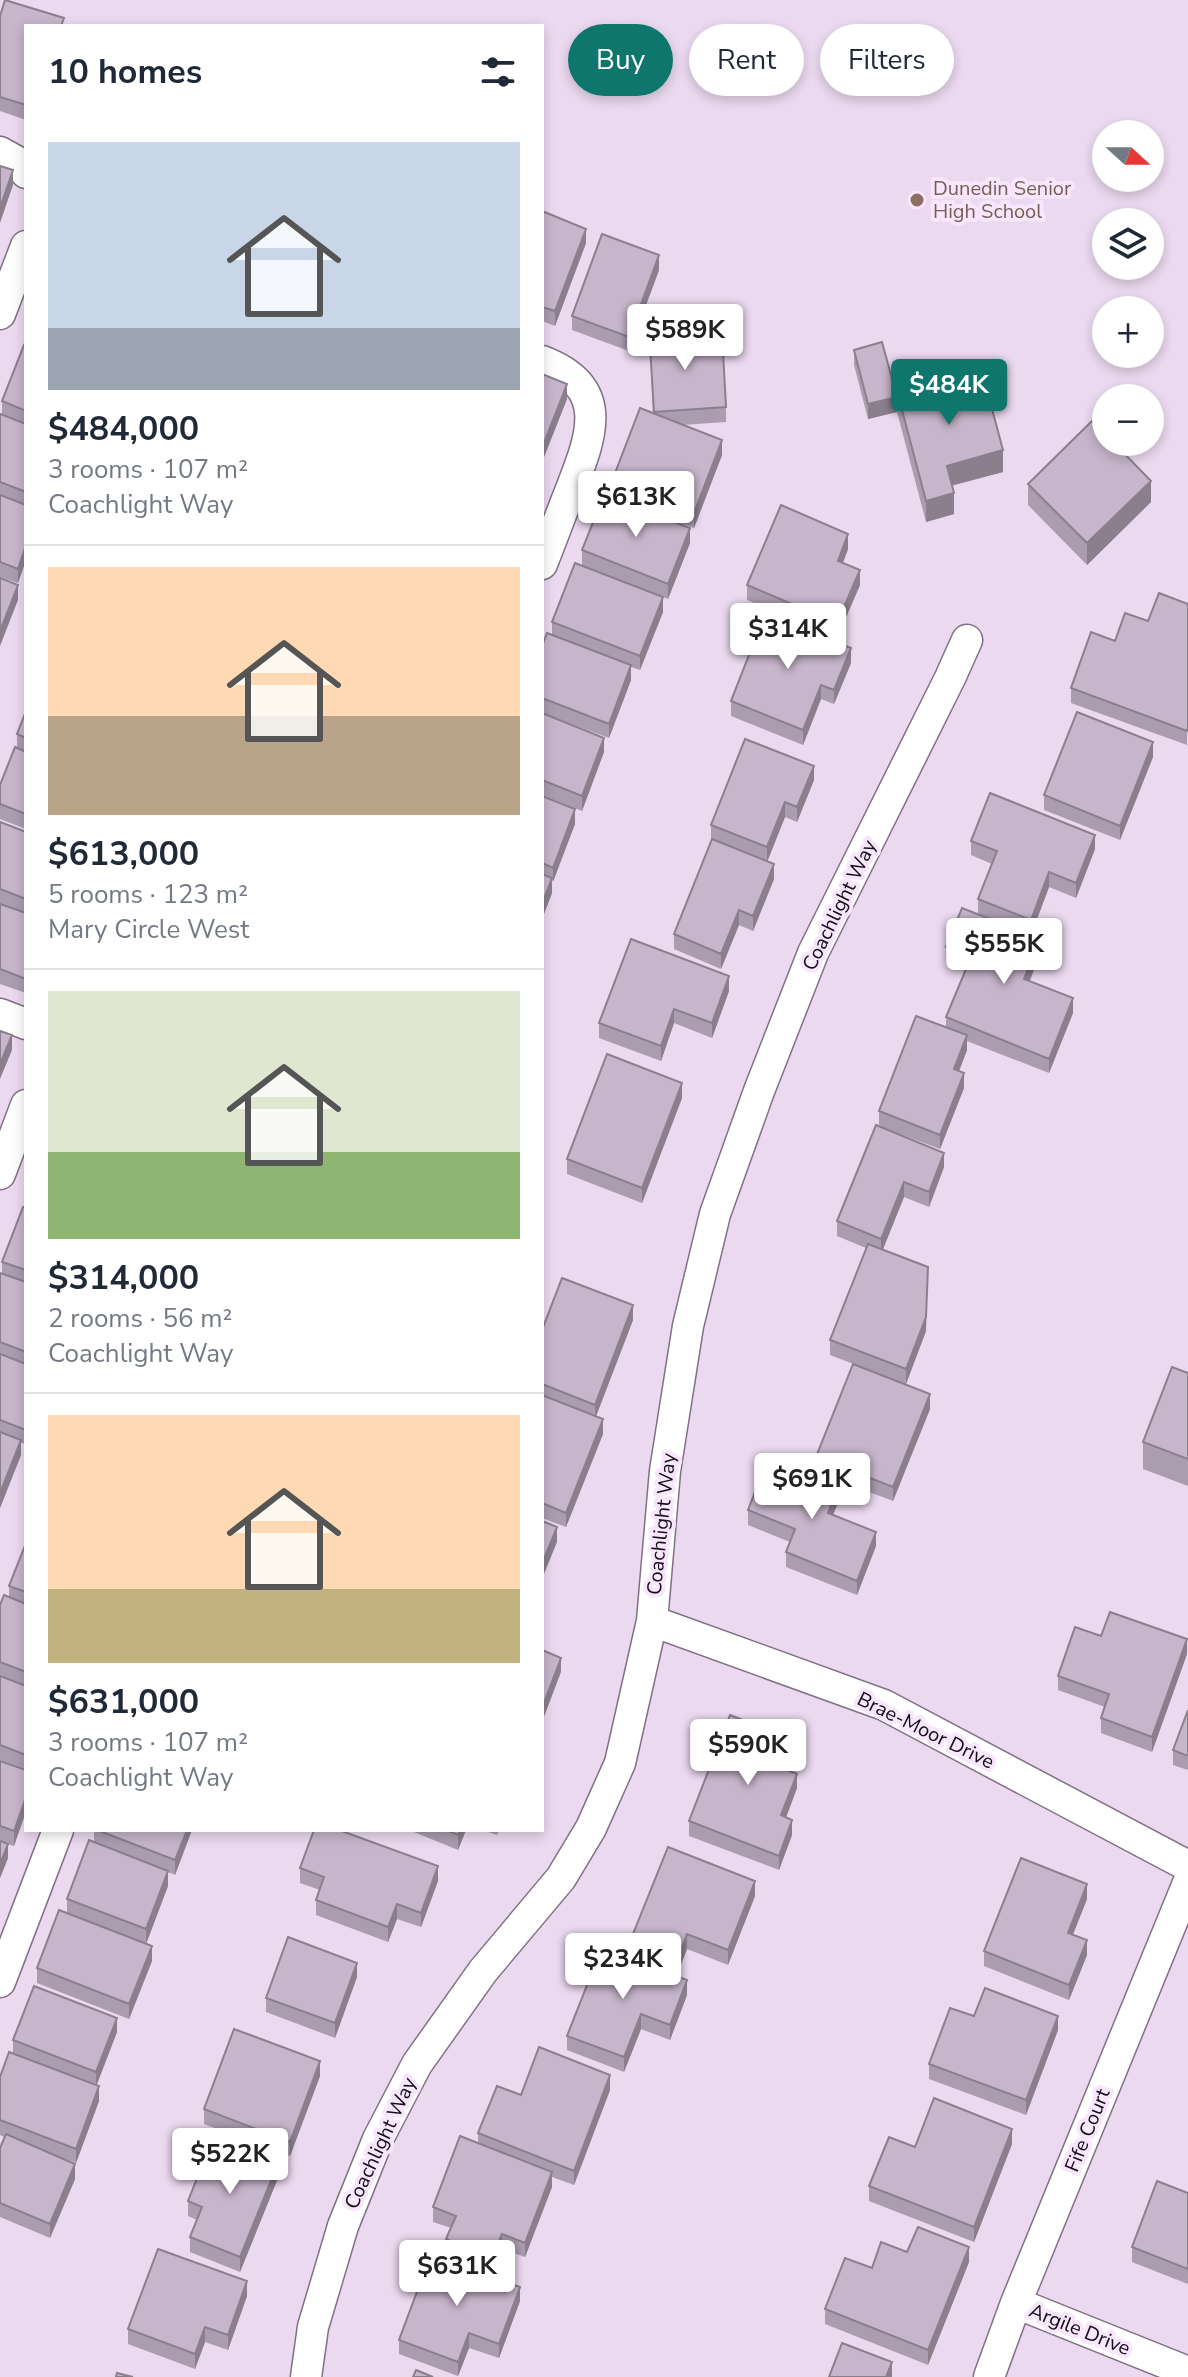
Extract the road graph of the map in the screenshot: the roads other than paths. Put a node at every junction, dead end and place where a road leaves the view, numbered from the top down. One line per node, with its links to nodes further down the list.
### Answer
1 (0, 152): 2 (street)
2 (24, 170)
3 (24, 251): 4 (street)
4 (0, 314)
5 (544, 362): 6 (street)
6 (544, 559)
7 (967, 640): 12 (street, Coachlight Way)
8 (0, 1014): 9 (street)
9 (24, 1023)
10 (24, 1110): 11 (street)
11 (0, 1174)
12 (652, 1621): 14 (street, Brae-Moor Drive); 19 (street, Coachlight Way)
13 (57, 1832): 16 (street)
14 (1188, 1866)
15 (1188, 1883): 17 (street, Fife Court)
16 (0, 1982)
17 (1016, 2303): 18 (street, Argile Drive); 20 (street, Fife Court)
18 (1188, 2372)
19 (306, 2377)
20 (989, 2377)

